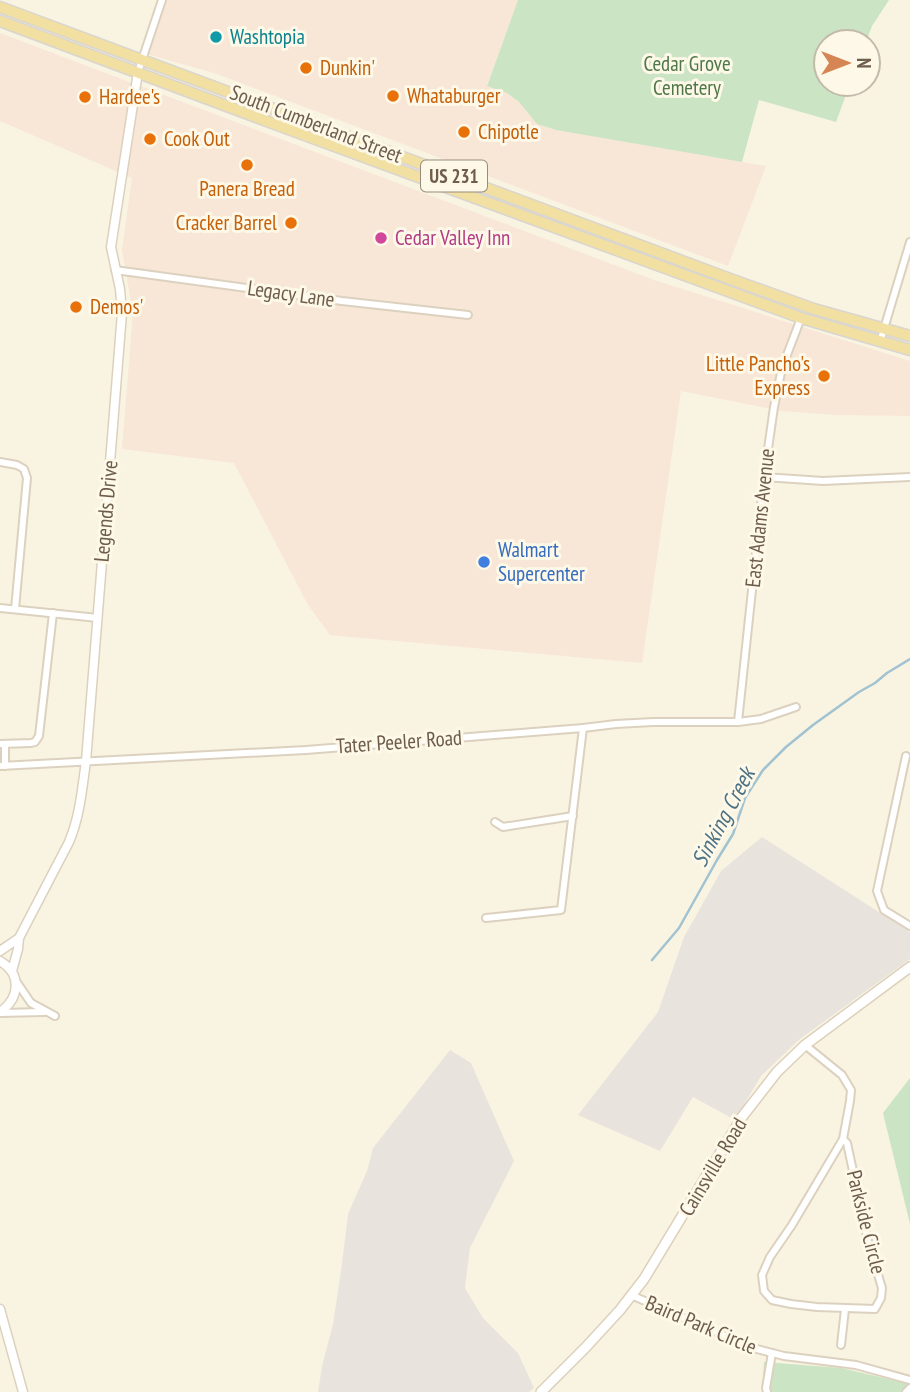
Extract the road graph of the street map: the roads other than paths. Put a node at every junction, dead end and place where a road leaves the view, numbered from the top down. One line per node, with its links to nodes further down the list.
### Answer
1 (162, 0): 4 (street)
2 (0, 7): 4 (main road, South Cumberland Street / US 231)
3 (0, 21): 5 (main road, South Cumberland Street / US 231)
4 (142, 59): 5 (street); 10 (main road, South Cumberland Street / US 231)
5 (138, 72): 7 (street, Legends Drive); 9 (main road, South Cumberland Street / US 231)
6 (910, 242): 10 (street)
7 (115, 270): 8 (street, Legacy Lane); 20 (street, Legends Drive)
8 (468, 315)
9 (801, 318): 12 (main road, South Cumberland Street / US 231); 15 (street, East Adams Avenue)
10 (883, 329): 11 (main road, South Cumberland Street / US 231); 12 (street)
11 (910, 336)
12 (880, 342): 13 (main road, South Cumberland Street / US 231)
13 (910, 350)
14 (0, 462): 18 (street)
15 (764, 477): 16 (street); 22 (street, East Adams Avenue)
16 (910, 477)
17 (0, 608): 18 (street)
18 (15, 609): 19 (street)
19 (53, 613): 20 (street); 24 (street)
20 (98, 618): 26 (street, Legends Drive)
21 (796, 707): 22 (street, Tater Peeler Road)
22 (738, 722): 23 (street, Tater Peeler Road)
23 (583, 728): 26 (street, Tater Peeler Road); 28 (street)
24 (2, 744): 27 (street)
25 (906, 756): 31 (street)
26 (86, 761): 27 (street, Tater Peeler Road); 32 (street, Legends Drive)
27 (3, 766)
28 (573, 816): 29 (street); 30 (street)
29 (495, 822)
30 (486, 918)
31 (910, 926)
32 (20, 935): 33 (street, Legends Drive); 36 (street, Legends Drive)
33 (0, 951)
34 (0, 961): 36 (street)
35 (910, 967): 41 (main road, Cainsville Road)
36 (12, 971): 37 (street)
37 (15, 980): 38 (street); 39 (street)
38 (0, 1013): 39 (street)
39 (47, 1013): 40 (street)
40 (55, 1016)
41 (806, 1045): 42 (street, Parkside Circle); 43 (main road, Cainsville Road)
42 (843, 1139): 45 (street, Parkside Circle); 45 (street, Parkside Circle)
43 (631, 1295): 47 (street, Baird Park Circle); 50 (main road, Cainsville Road)
44 (0, 1309): 49 (street)
45 (845, 1309): 46 (street)
46 (841, 1345)
47 (772, 1353): 48 (street, Baird Park Circle); 51 (street, Baird Park Circle)
48 (910, 1380)
49 (23, 1392)
50 (541, 1392)
51 (767, 1392)

